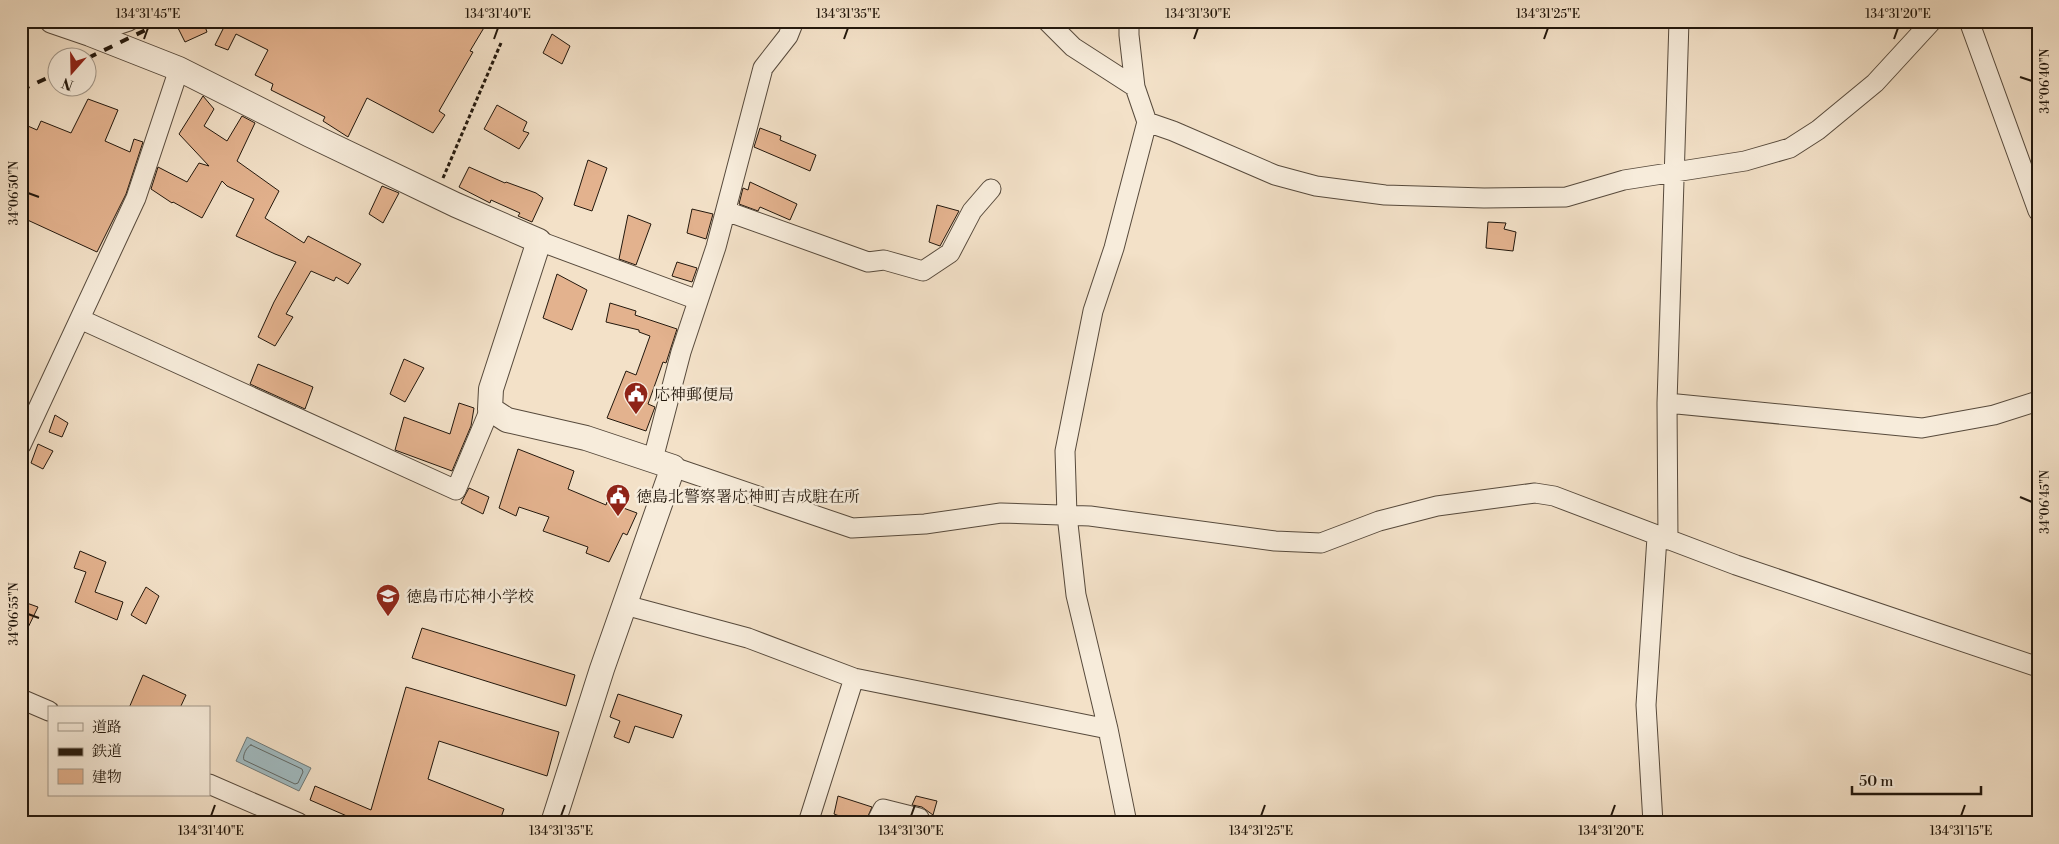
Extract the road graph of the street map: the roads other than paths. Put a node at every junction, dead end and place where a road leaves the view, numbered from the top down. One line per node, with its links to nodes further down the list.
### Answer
1 (52, 21): 9 (street)
2 (129, 21): 9 (street)
3 (794, 21): 15 (street)
4 (1047, 21): 11 (street)
5 (1129, 21): 11 (street)
6 (1679, 21): 13 (street)
7 (1932, 21): 13 (street)
8 (1969, 21): 16 (street)
9 (90, 34): 10 (street)
10 (179, 69): 17 (street); 19 (street)
11 (1135, 87): 12 (street)
12 (1147, 122): 13 (street); 25 (street)
13 (1675, 172): 21 (street)
14 (991, 189): 15 (street)
15 (726, 211): 18 (street)
16 (2038, 211)
17 (539, 241): 18 (street); 22 (street)
18 (698, 300): 24 (street)
19 (80, 319): 22 (street); 23 (street)
20 (2038, 401): 21 (street)
21 (1667, 403): 26 (street)
22 (490, 409): 24 (street)
23 (21, 445)
24 (663, 463): 25 (street); 27 (street)
25 (1067, 515): 26 (street); 32 (street)
26 (1663, 539): 28 (street); 40 (street)
27 (626, 605): 29 (street); 36 (street)
28 (2038, 667)
29 (854, 678): 32 (street); 37 (street)
30 (21, 700): 31 (street)
31 (48, 711)
32 (1108, 728): 39 (street)
33 (210, 784): 35 (street)
34 (919, 818): 38 (street)
35 (298, 823)
36 (553, 823)
37 (808, 823)
38 (876, 823)
39 (1127, 823)
40 (1653, 823)

